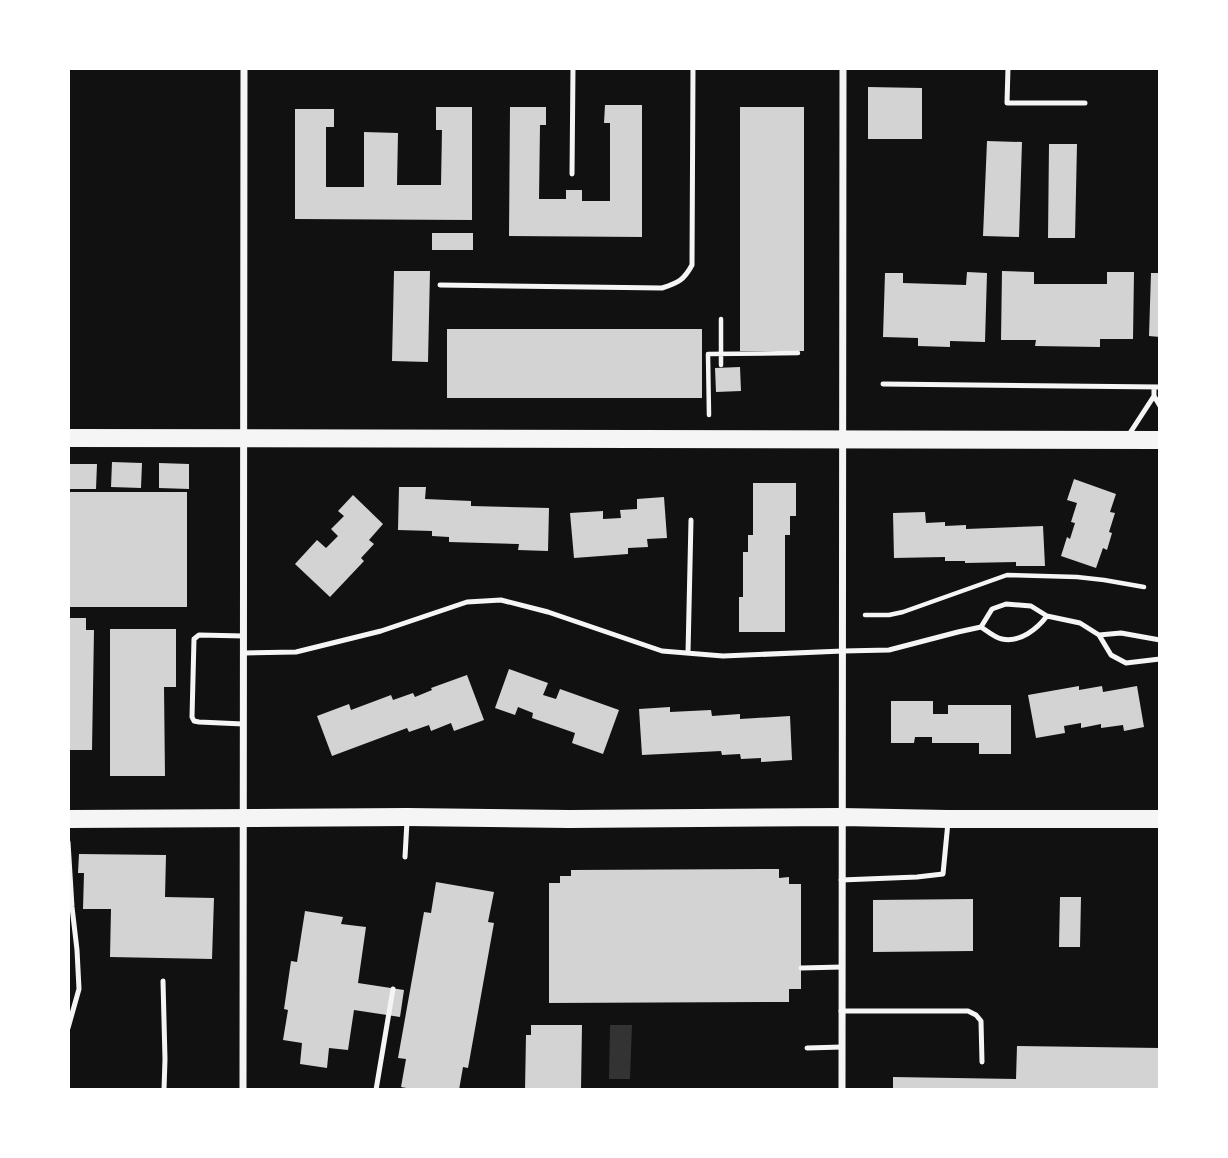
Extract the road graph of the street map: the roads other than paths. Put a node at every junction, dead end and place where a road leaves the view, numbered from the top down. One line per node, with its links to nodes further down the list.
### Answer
1 (244, 68): 14 (street)
2 (573, 68): 7 (lane)
3 (694, 68): 8 (lane)
4 (843, 68): 15 (street)
5 (1008, 68): 6 (lane)
6 (1085, 103)
7 (572, 174)
8 (440, 285)
9 (883, 384): 10 (lane)
10 (1157, 387): 11 (lane)
11 (1154, 396): 12 (lane); 16 (lane)
12 (1160, 406)
13 (68, 438): 14 (main road)
14 (245, 439): 15 (main road); 22 (street)
15 (842, 439): 16 (main road); 24 (street)
16 (1126, 439): 17 (main road)
17 (1160, 440)
18 (691, 520): 26 (lane)
19 (1047, 616): 20 (lane); 20 (lane); 21 (lane)
20 (981, 627): 24 (lane)
21 (1099, 635): 23 (lane); 27 (lane)
22 (244, 636): 25 (street); 28 (lane)
23 (1160, 640)
24 (843, 651): 26 (lane); 30 (street)
25 (244, 653): 26 (lane); 28 (street)
26 (688, 653)
27 (1160, 659)
28 (243, 724): 32 (street)
29 (407, 817): 30 (main road); 32 (main road); 36 (lane)
30 (841, 817): 33 (main road); 37 (street)
31 (68, 818): 32 (main road)
32 (243, 819): 48 (street)
33 (948, 819): 34 (main road); 37 (lane)
34 (1160, 819)
35 (68, 842): 43 (lane)
36 (405, 857)
37 (841, 880): 38 (street)
38 (842, 967): 39 (lane); 42 (street)
39 (801, 968)
40 (163, 981): 47 (lane)
41 (393, 989): 49 (lane)
42 (841, 1011): 44 (street); 46 (lane)
43 (68, 1028)
44 (842, 1047): 45 (lane); 50 (street)
45 (807, 1048)
46 (982, 1062)
47 (164, 1090)
48 (243, 1090)
49 (376, 1090)
50 (842, 1090)

